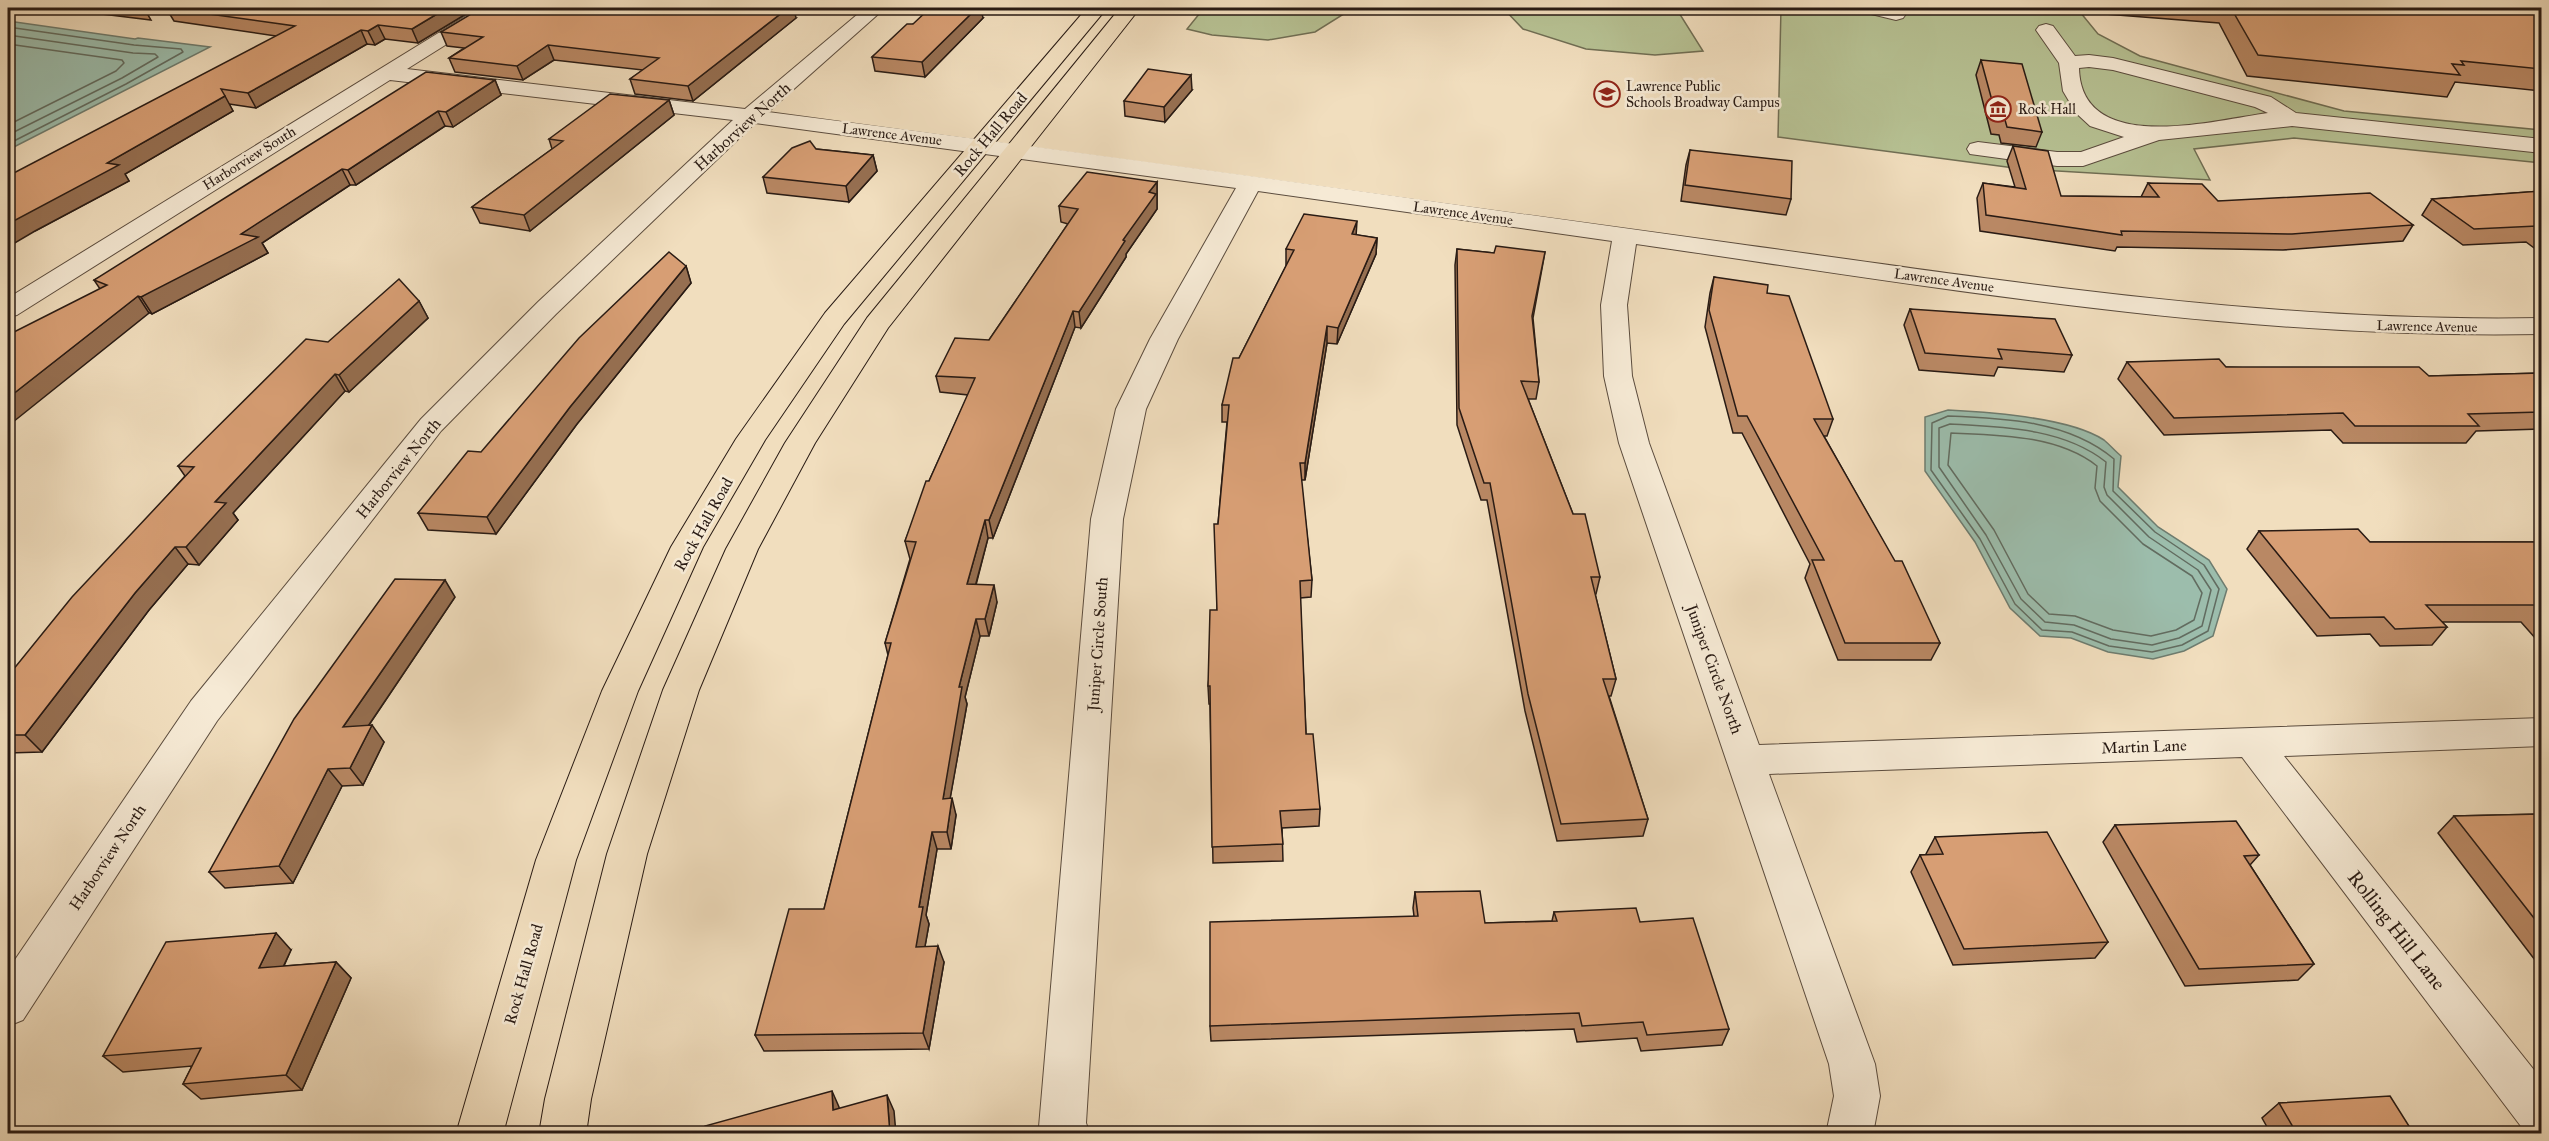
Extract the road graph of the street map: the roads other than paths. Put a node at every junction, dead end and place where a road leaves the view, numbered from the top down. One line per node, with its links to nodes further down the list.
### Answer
1 (491, 8): 9 (street, Harborview South)
2 (876, 8): 10 (street, Harborview North)
3 (1097, 8): 13 (main road, Rock Hall Road)
4 (1130, 8): 16 (main road, Rock Hall Road)
5 (1870, 8): 6 (street)
6 (1896, 14)
7 (2046, 30): 8 (street)
8 (2069, 63): 11 (street); 12 (street)
9 (386, 73): 10 (street, Lawrence Avenue); 19 (street, Harborview South)
10 (750, 116): 13 (street, Lawrence Avenue); 24 (street, Harborview North)
11 (2291, 119): 12 (street); 14 (street)
12 (2155, 134): 15 (street)
13 (980, 146): 16 (street, Lawrence Avenue); 27 (main road, Rock Hall Road)
14 (2541, 146)
15 (1978, 149)
16 (1016, 150): 17 (street, Lawrence Avenue); 28 (main road, Rock Hall Road)
17 (1250, 184): 18 (street, Lawrence Avenue); 29 (street, Juniper Circle South)
18 (1625, 236): 20 (street, Lawrence Avenue); 23 (street, Juniper Circle North)
19 (8, 309)
20 (2541, 326)
21 (2541, 732): 22 (street, Martin Lane)
22 (2252, 742): 23 (street, Martin Lane); 26 (street, Rolling Hill Lane)
23 (1747, 760): 25 (street, Juniper Circle North)
24 (8, 1006)
25 (1853, 1115)
26 (2541, 1117)
27 (479, 1134)
28 (562, 1134)
29 (1067, 1134)

